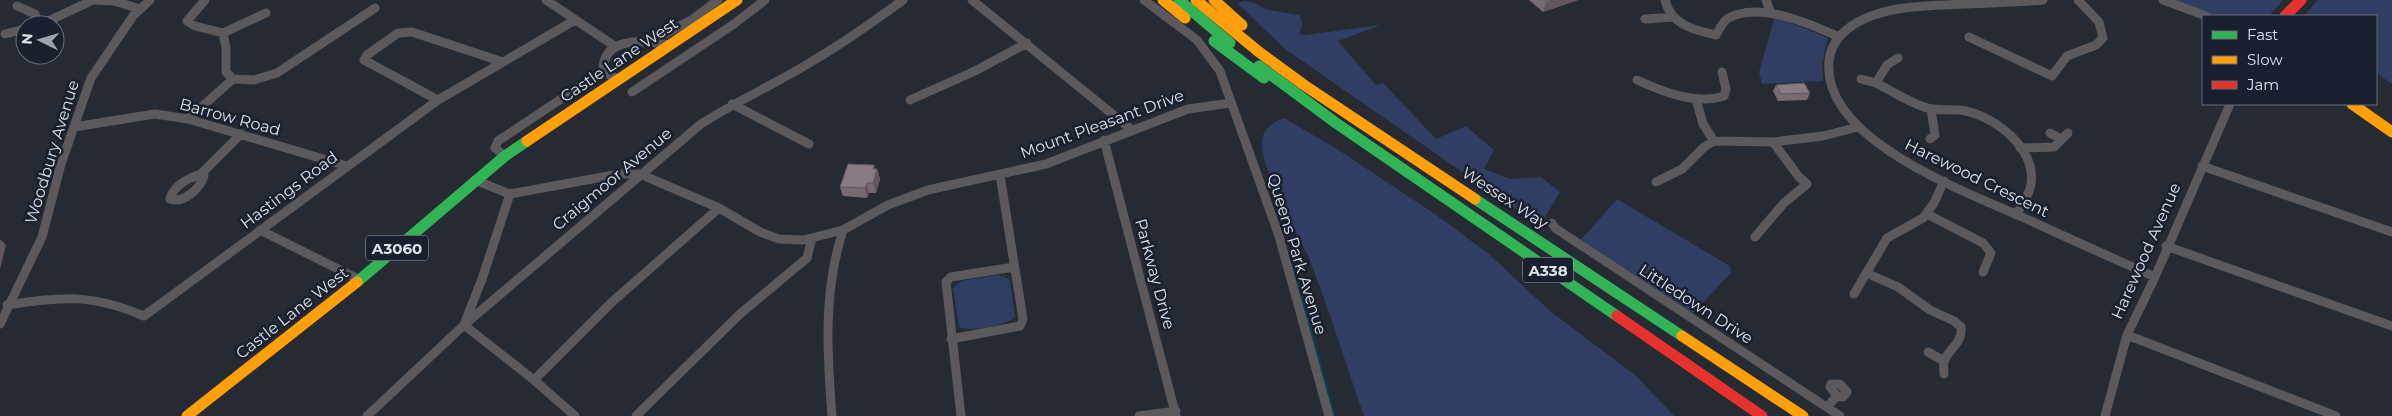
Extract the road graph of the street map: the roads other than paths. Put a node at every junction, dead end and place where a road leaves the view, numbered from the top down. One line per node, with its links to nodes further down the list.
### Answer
1 (91, 0): 25 (street); 29 (street)
2 (150, 0): 25 (street, Woodbury Avenue)
3 (206, 0): 36 (street)
4 (737, 0): 21 (main road, Castle Lane West / A3060)
5 (746, 0): 21 (main road, Castle Lane West / A3060)
6 (765, 0): 55 (street, Castle Lane West)
7 (903, 0): 60 (street, Craigmoor Avenue)
8 (972, 0): 41 (street)
9 (1144, 0): 59 (street, Queens Park Avenue)
10 (1163, 0): 65 (main road)
11 (1179, 0): 65 (main road, Wessex Way / A338)
12 (1196, 0): 69 (main road, Wessex Way / A338)
13 (1214, 0): 69 (main road)
14 (1666, 0): 32 (street)
15 (1766, 0): 26 (street)
16 (2043, 0): 22 (street, Harewood Crescent)
17 (2078, 0): 48 (street)
18 (2163, 0): 30 (street)
19 (2301, 0): 31 (main road)
20 (552, 1): 34 (street)
21 (722, 4): 40 (street, Castle Lane West); 42 (main road, Castle Lane West / A3060)
22 (1912, 4): 38 (street, Harewood Crescent)
23 (16, 6): 28 (street)
24 (375, 8): 49 (street)
25 (140, 9): 66 (street, Woodbury Avenue)
26 (1770, 11): 32 (street); 38 (street)
27 (266, 13): 36 (street)
28 (35, 15)
29 (64, 15)
30 (2203, 15)
31 (2286, 15)
32 (1672, 17): 33 (street)
33 (1645, 19)
34 (575, 20): 43 (street); 45 (street, Hastings Road)
35 (15, 32): 37 (street)
36 (223, 33): 49 (street)
37 (5, 34)
38 (1839, 37): 67 (street, Harewood Crescent)
39 (1969, 37): 48 (street)
40 (652, 41): 42 (street); 43 (street)
41 (1027, 43): 58 (street); 68 (street)
42 (669, 45): 50 (main road, Castle Lane West / A3060)
43 (616, 47): 46 (street)
44 (1898, 58): 54 (street)
45 (503, 62): 57 (street, Hastings Road); 57 (street)
46 (603, 71): 50 (street); 79 (street, Castle Lane West)
47 (1722, 72): 56 (street)
48 (2052, 76): 53 (street)
49 (233, 79): 64 (street)
50 (616, 79): 79 (main road, Castle Lane West / A3060)
51 (1861, 79): 54 (street)
52 (1637, 80): 56 (street)
53 (2044, 80)
54 (1876, 83): 63 (street)
55 (632, 92)
56 (1696, 98): 75 (street)
57 (438, 100): 80 (street, Hastings Road)
58 (910, 100)
59 (1231, 103): 68 (street, Mount Pleasant Drive); 127 (street, Queens Park Avenue)
60 (732, 104): 77 (street); 83 (street, Craigmoor Avenue)
61 (2230, 105): 81 (street, Harewood Avenue)
62 (2353, 105): 70 (main road)
63 (1931, 109): 73 (street); 78 (street)
64 (188, 119): 66 (street, Barrow Road); 72 (street, Barrow Road)
65 (1336, 123): 128 (main road, Wessex Way / A338)
66 (74, 126): 107 (street, Woodbury Avenue)
67 (1858, 127): 76 (street); 86 (street, Harewood Crescent)
68 (1132, 130): 74 (street, Mount Pleasant Drive)
69 (1373, 132): 129 (main road, Wessex Way / A338)
70 (2392, 132)
71 (2050, 133): 78 (street)
72 (241, 134): 80 (street, Barrow Road); 82 (street)
73 (1930, 139)
74 (1104, 140): 84 (street, Mount Pleasant Drive); 119 (street, Parkway Drive)
75 (1714, 141): 76 (street); 87 (street)
76 (1772, 142): 88 (street)
77 (808, 144)
78 (2020, 148): 93 (street)
79 (505, 156): 85 (main road, Castle Lane West / A3060)
80 (347, 166): 95 (street, Hastings Road)
81 (2202, 166): 97 (street); 100 (street, Harewood Avenue)
82 (200, 174)
83 (640, 174): 90 (street, Mount Pleasant Drive); 91 (street, Mount Pleasant Drive); 109 (street, Craigmoor Avenue)
84 (1000, 175): 96 (street, Mount Pleasant Drive); 101 (street)
85 (475, 180): 90 (street); 105 (main road, Castle Lane West / A3060)
86 (1944, 181): 92 (street); 93 (street, Harewood Crescent)
87 (1656, 182)
88 (1807, 184): 89 (street); 98 (street)
89 (1816, 190)
90 (510, 194): 109 (street)
91 (719, 208): 99 (street, Mount Pleasant Drive); 116 (street)
92 (1927, 214): 102 (street); 103 (street)
93 (2016, 215): 104 (street, Harewood Crescent)
94 (1552, 223): 118 (street, Littledown Drive)
95 (260, 230): 105 (street); 107 (street, Hastings Road)
96 (843, 230): 99 (street, Mount Pleasant Drive); 124 (street)
97 (2392, 232)
98 (1755, 237)
99 (812, 238): 123 (street)
100 (2166, 246): 104 (street, Harewood Avenue); 110 (street)
101 (1014, 267): 112 (street); 112 (street)
102 (1983, 272)
103 (1866, 273): 106 (street); 114 (street)
104 (2154, 277): 111 (street, Harewood Avenue)
105 (360, 280): 120 (main road, Castle Lane West / A3060)
106 (1854, 294)
107 (7, 305): 108 (street, Woodbury Avenue)
108 (0, 324)
109 (464, 325): 116 (street); 121 (street, Craigmoor Avenue)
110 (2392, 326)
111 (2126, 335): 131 (street, Harewood Avenue); 132 (street)
112 (951, 339): 125 (street)
113 (1928, 352): 114 (street)
114 (1944, 361): 115 (street)
115 (1944, 374)
116 (534, 380): 122 (street)
117 (1837, 396): 118 (street)
118 (1827, 407): 130 (street, Littledown Drive)
119 (1176, 413): 126 (street)
120 (187, 416)
121 (367, 416)
122 (575, 416)
123 (636, 416)
124 (832, 416)
125 (961, 416)
126 (1139, 416)
127 (1329, 416)
128 (1762, 416)
129 (1803, 416)
130 (1840, 416)
131 (2105, 416)
132 (2336, 416)

